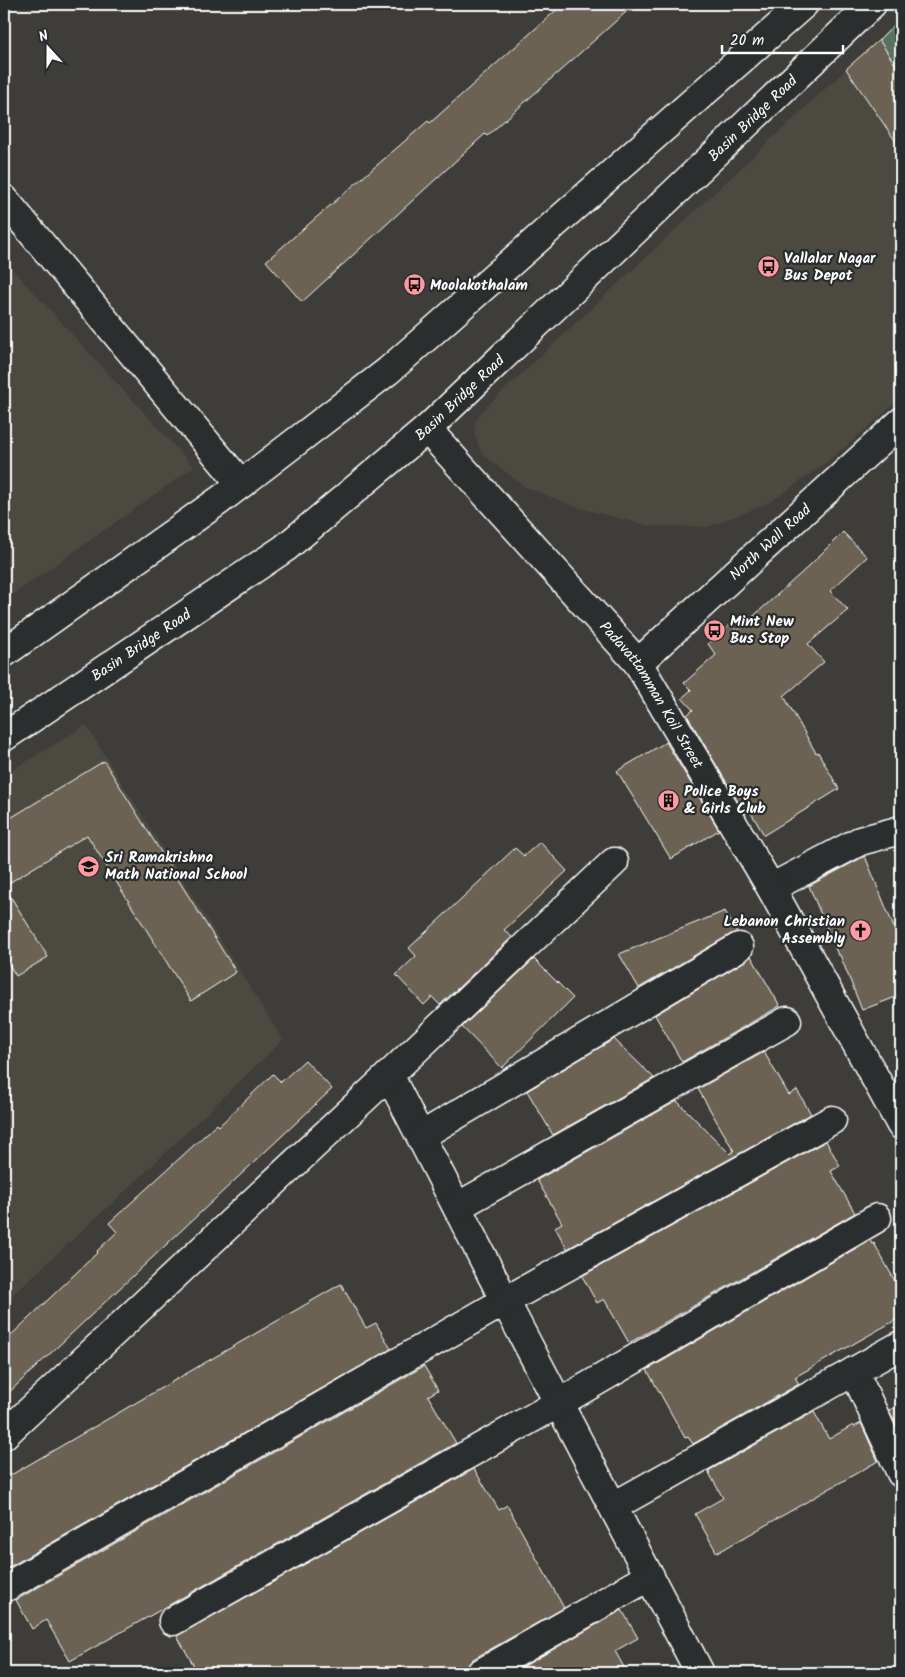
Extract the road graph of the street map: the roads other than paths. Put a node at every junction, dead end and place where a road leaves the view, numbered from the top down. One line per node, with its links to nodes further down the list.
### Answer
1 (804, 4): 6 (main road)
2 (872, 4): 5 (main road, Basin Bridge Road)
3 (4, 199): 6 (main road)
4 (901, 422): 8 (main road, North Wall Road)
5 (427, 429): 8 (main road, Padavattamman Koil Street); 9 (main road, Basin Bridge Road)
6 (241, 484): 7 (main road)
7 (4, 654)
8 (638, 663): 12 (main road, Padavattamman Koil Street)
9 (4, 737)
10 (901, 830): 12 (main road)
11 (614, 862): 15 (main road)
12 (771, 888): 17 (main road, Padavattamman Koil Street)
13 (739, 947): 18 (main road)
14 (787, 1021): 19 (main road)
15 (389, 1075): 18 (main road); 25 (main road)
16 (832, 1120): 21 (main road)
17 (901, 1125)
18 (421, 1136): 19 (main road)
19 (457, 1207): 21 (main road)
20 (877, 1218): 24 (main road)
21 (504, 1301): 24 (main road); 29 (main road)
22 (901, 1345): 23 (main road)
23 (854, 1371): 26 (main road); 27 (main road)
24 (559, 1403): 27 (main road); 30 (main road)
25 (4, 1436)
26 (901, 1473)
27 (614, 1506): 28 (main road)
28 (650, 1576): 31 (main road); 32 (main road)
29 (8, 1586)
30 (173, 1621)
31 (480, 1673)
32 (700, 1673)

